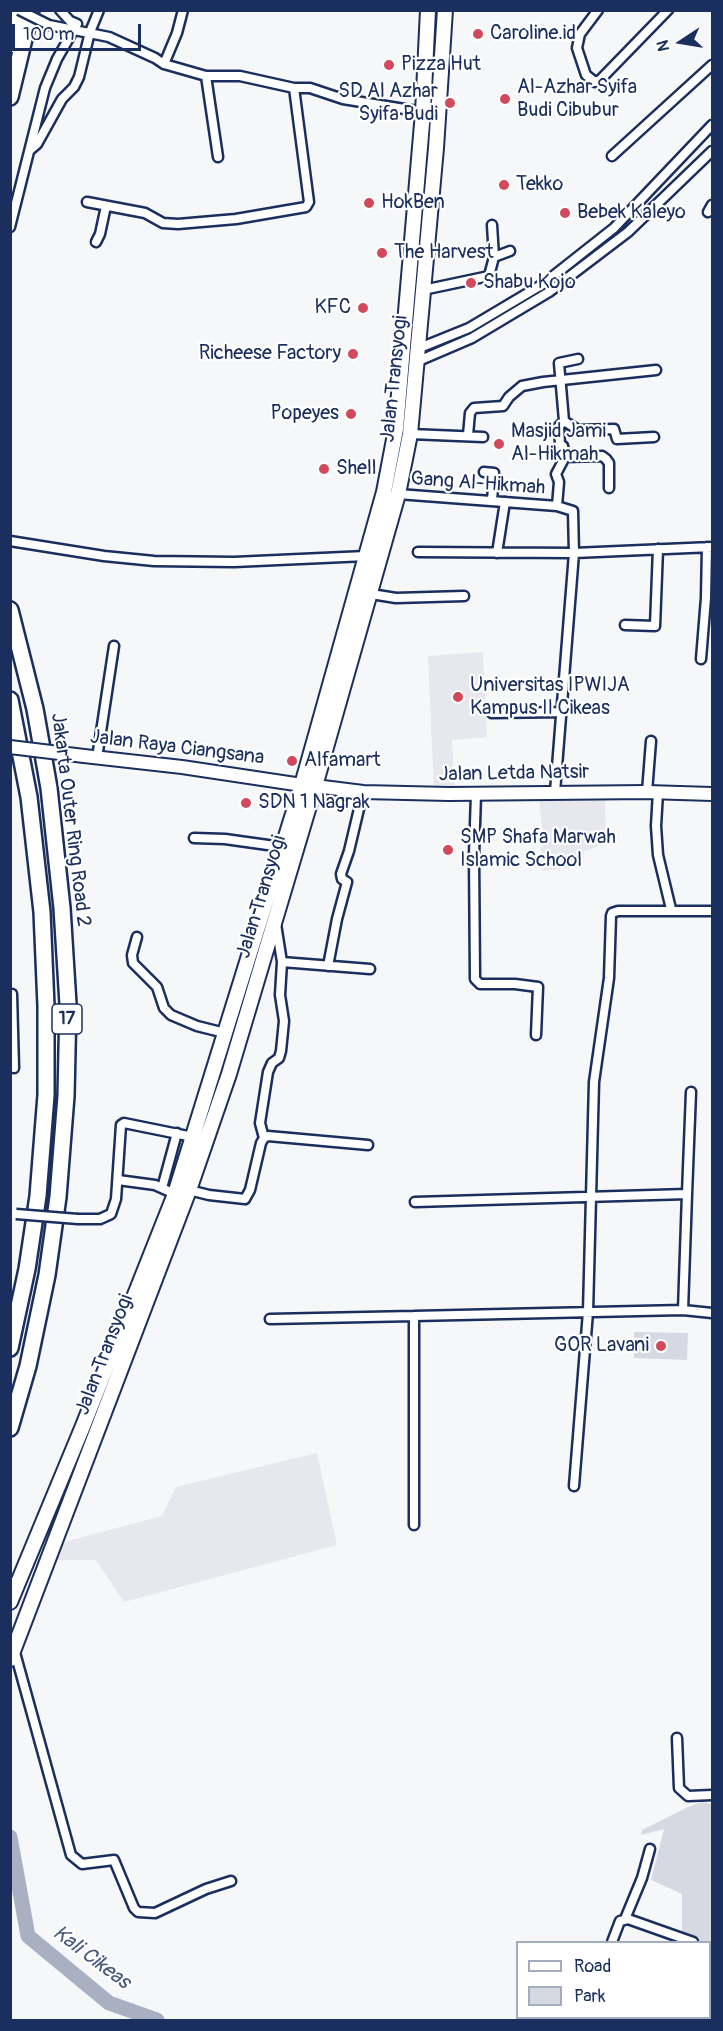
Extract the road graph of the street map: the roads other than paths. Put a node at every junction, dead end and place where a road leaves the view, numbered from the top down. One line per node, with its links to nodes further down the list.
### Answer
1 (19, 10): 10 (street, bridge); 12 (highway)
2 (31, 10): 17 (highway)
3 (60, 10): 10 (street)
4 (99, 10): 11 (street)
5 (183, 10): 13 (street)
6 (428, 10): 18 (highway, Jalan Transyogi)
7 (445, 10): 31 (highway, Jalan Transyogi)
8 (598, 10): 9 (street)
9 (668, 10)
10 (74, 29): 11 (street); 21 (street)
11 (90, 32): 13 (street); 21 (street)
12 (10, 45)
13 (164, 64): 15 (street)
14 (712, 65): 22 (street)
15 (206, 76): 16 (street); 23 (street)
16 (294, 88): 18 (street); 25 (street)
17 (10, 97)
18 (423, 112): 30 (highway, Jalan Transyogi)
19 (712, 125): 33 (street)
20 (712, 151): 35 (street)
21 (29, 152): 27 (street)
22 (612, 156)
23 (218, 157)
24 (87, 202): 25 (street)
25 (106, 206): 28 (street)
26 (492, 225): 32 (street)
27 (10, 227)
28 (96, 242)
29 (510, 251): 32 (street)
30 (410, 254): 31 (highway); 58 (highway, Jalan Transyogi)
31 (426, 256): 34 (highway, Jalan Transyogi)
32 (494, 257): 34 (street)
33 (543, 284): 35 (street); 36 (street)
34 (423, 290): 36 (highway, Jalan Transyogi)
35 (549, 292): 36 (street)
36 (416, 355): 41 (highway, Jalan Transyogi)
37 (578, 359): 39 (street)
38 (656, 370): 39 (street)
39 (561, 380): 40 (street); 42 (street)
40 (564, 421): 44 (street); 45 (street)
41 (410, 434): 42 (street); 48 (highway, Jalan Transyogi)
42 (468, 435): 43 (street)
43 (483, 437)
44 (654, 437)
45 (565, 457): 47 (street); 51 (street)
46 (484, 472): 49 (street)
47 (609, 488)
48 (398, 494): 49 (street, Gang Al-Hikmah); 59 (highway, Jalan Transyogi)
49 (492, 501): 50 (street, Gang Al-Hikmah)
50 (505, 502): 51 (street, Gang Al-Hikmah); 56 (street)
51 (557, 506): 57 (street)
52 (10, 542): 58 (street)
53 (710, 547): 54 (street); 64 (street)
54 (658, 549): 57 (street); 62 (street)
55 (418, 552): 56 (street)
56 (497, 553): 57 (street)
57 (574, 553): 66 (street)
58 (366, 556): 71 (highway, Jalan Transyogi)
59 (371, 594): 60 (street); 71 (highway, Jalan Transyogi)
60 (464, 596)
61 (10, 610): 110 (highway, Jakarta Outer Ring Road 2 / 17)
62 (625, 626)
63 (114, 646): 70 (street)
64 (701, 659)
65 (10, 700): 109 (highway, Jakarta Outer Ring Road 2 / 17)
66 (561, 712): 67 (street); 73 (street)
67 (492, 713)
68 (651, 741): 74 (street)
69 (10, 747): 70 (main road, Jalan Raya Ciangsana, bridge)
70 (90, 757): 71 (main road, Jalan Raya Ciangsana)
71 (309, 786): 72 (main road, Jalan Letda Natsir); 78 (highway, Jalan Transyogi); 81 (highway, Jalan Transyogi)
72 (363, 792): 75 (main road, Jalan Letda Natsir); 84 (street)
73 (555, 792): 74 (main road, Jalan Letda Natsir); 75 (main road, Jalan Letda Natsir)
74 (652, 792): 76 (main road, Jalan Letda Natsir); 79 (street)
75 (476, 794): 88 (street)
76 (712, 794)
77 (194, 838): 78 (street)
78 (282, 847): 87 (highway, Jalan Transyogi)
79 (671, 909): 80 (street); 101 (street)
80 (712, 911)
81 (275, 920): 83 (street); 91 (highway, Jalan Transyogi)
82 (137, 937): 87 (street)
83 (282, 962): 84 (street); 95 (street)
84 (328, 966): 85 (street)
85 (370, 969)
86 (10, 994): 89 (street)
87 (225, 1033): 90 (highway, Jalan Transyogi)
88 (536, 1035)
89 (14, 1068)
90 (215, 1071): 91 (highway); 94 (highway, Jalan Transyogi)
91 (229, 1074): 98 (highway, Jalan Transyogi)
92 (691, 1092): 100 (street)
93 (177, 1132): 94 (street); 97 (street); 99 (street)
94 (193, 1137): 99 (highway, Jalan Transyogi)
95 (264, 1137): 96 (street); 98 (street)
96 (368, 1145)
97 (118, 1180): 99 (street); 103 (street, bridge)
98 (189, 1190): 114 (highway, Jalan Transyogi)
99 (169, 1191): 113 (highway, Jalan Transyogi)
100 (687, 1194): 101 (street); 104 (street)
101 (590, 1198): 102 (street); 105 (street)
102 (415, 1202)
103 (13, 1214)
104 (683, 1310): 105 (street); 106 (street)
105 (588, 1312): 107 (street); 111 (street)
106 (712, 1312)
107 (414, 1316): 108 (street); 112 (street)
108 (270, 1318)
109 (10, 1347)
110 (10, 1428)
111 (574, 1486)
112 (414, 1525)
113 (10, 1602)
114 (12, 1654): 118 (street)
115 (677, 1738): 116 (street)
116 (712, 1795)
117 (650, 1849): 119 (street)
118 (231, 1881)
119 (625, 1919): 120 (street); 121 (street)
120 (612, 1941)
121 (690, 1941)

